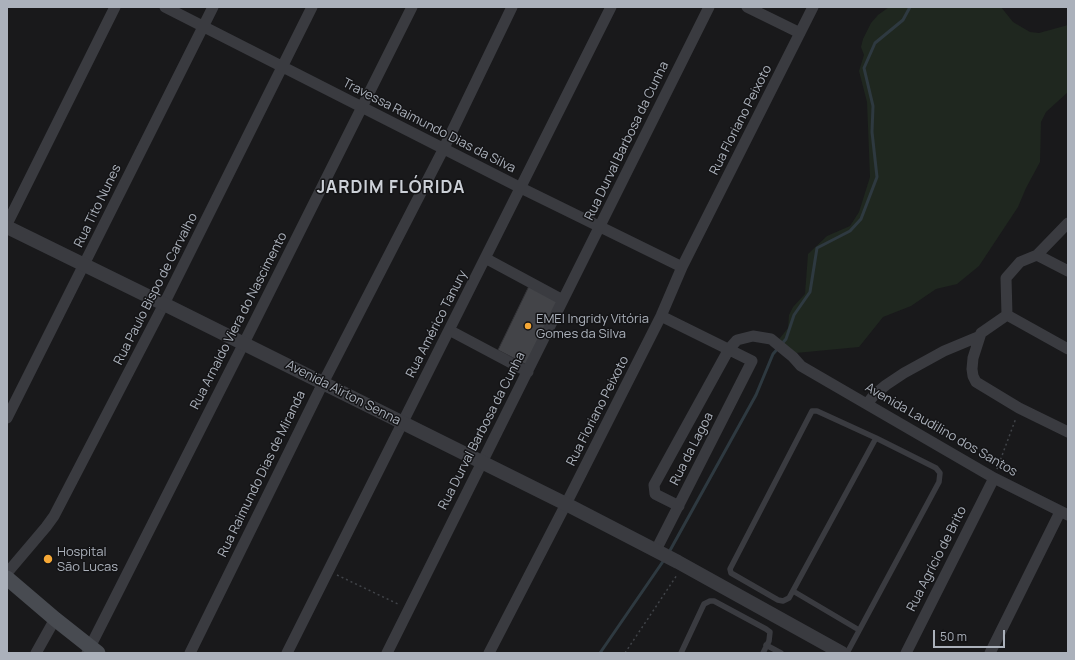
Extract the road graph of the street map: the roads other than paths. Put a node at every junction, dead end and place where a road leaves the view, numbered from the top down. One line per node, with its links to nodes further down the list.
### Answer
1 (115, 7): 18 (street)
2 (165, 7): 11 (street, Travessa Raimundo Dias da Silva)
3 (213, 7): 11 (street, Rua Tito Nunes)
4 (312, 7): 13 (street, Rua Paulo Bispo de Carvalho)
5 (412, 7): 14 (street, Rua Arnaldo Viera do Nascimento)
6 (512, 7): 15 (street, Rua Raimundo Dias de Miranda)
7 (611, 7): 16 (street, Rua Américo Tanury)
8 (709, 7): 19 (street, Rua Durval Barbosa da Cunha)
9 (748, 7): 12 (street)
10 (813, 7): 12 (street, Rua Floriano Peixoto)
11 (203, 27): 13 (street, Travessa Raimundo Dias da Silva); 22 (street, Rua Tito Nunes)
12 (800, 33): 23 (street, Rua Floriano Peixoto)
13 (283, 67): 14 (street, Travessa Raimundo Dias da Silva); 26 (street, Rua Paulo Bispo de Carvalho)
14 (362, 108): 15 (street, Travessa Raimundo Dias da Silva); 31 (street, Rua Arnaldo Viera do Nascimento)
15 (444, 148): 16 (street, Travessa Raimundo Dias da Silva); 35 (street, Rua Raimundo Dias de Miranda)
16 (521, 188): 19 (street, Travessa Raimundo Dias da Silva); 21 (street, Rua Américo Tanury)
17 (1068, 223): 20 (street)
18 (7, 226): 22 (street, Avenida Airton Senna)
19 (600, 227): 23 (street, Travessa Raimundo Dias da Silva); 25 (street, Rua Durval Barbosa da Cunha)
20 (1037, 255): 24 (street); 27 (street)
21 (485, 258): 25 (street); 29 (street, Rua Américo Tanury)
22 (84, 264): 26 (street, Avenida Airton Senna); 37 (street, Rua Tito Nunes)
23 (682, 267): 28 (street, Rua Floriano Peixoto)
24 (1068, 271)
25 (563, 300): 34 (street, Rua Durval Barbosa da Cunha)
26 (164, 304): 31 (street, Avenida Airton Senna); 47 (street, Rua Paulo Bispo de Carvalho)
27 (1007, 315): 30 (street); 32 (street)
28 (661, 316): 33 (street); 43 (street, Rua Floriano Peixoto)
29 (449, 330): 34 (street); 38 (street, Rua Américo Tanury)
30 (980, 336): 36 (street); 39 (street)
31 (244, 344): 35 (street, Avenida Airton Senna); 53 (street, Rua Arnaldo Viera do Nascimento)
32 (1068, 349)
33 (729, 350): 36 (street, Avenida Laudilino dos Santos); 44 (street, Rua da Lagoa); 44 (street)
34 (528, 372): 41 (street, Rua Durval Barbosa da Cunha)
35 (323, 383): 38 (street, Avenida Airton Senna); 55 (street, Rua Raimundo Dias de Miranda)
36 (867, 404): 42 (street, Avenida Laudilino dos Santos)
37 (7, 418)
38 (403, 423): 41 (street, Avenida Airton Senna); 56 (street, Rua Américo Tanury)
39 (1068, 432)
40 (876, 438): 49 (lane); 49 (lane); 51 (lane)
41 (482, 462): 43 (street, Avenida Airton Senna); 57 (street, Rua Durval Barbosa da Cunha)
42 (994, 478): 45 (street, Avenida Laudilino dos Santos); 64 (street, Rua Agrício de Brito)
43 (566, 504): 46 (street, Avenida Airton Senna); 58 (street, Rua Floriano Peixoto)
44 (679, 506): 46 (street, Rua da Lagoa)
45 (1064, 514): 65 (street)
46 (658, 551): 62 (street, Avenida Airton Senna)
47 (7, 573)
48 (7, 578): 50 (main road)
49 (794, 592): 51 (lane)
50 (55, 619): 53 (main road); 54 (street)
51 (859, 630): 63 (lane)
52 (766, 645): 59 (lane); 60 (lane); 61 (lane)
53 (92, 651)
54 (36, 653)
55 (190, 653)
56 (287, 653)
57 (387, 653)
58 (489, 653)
59 (681, 653)
60 (763, 653)
61 (781, 653)
62 (842, 653)
63 (847, 653)
64 (906, 653)
65 (990, 653)

